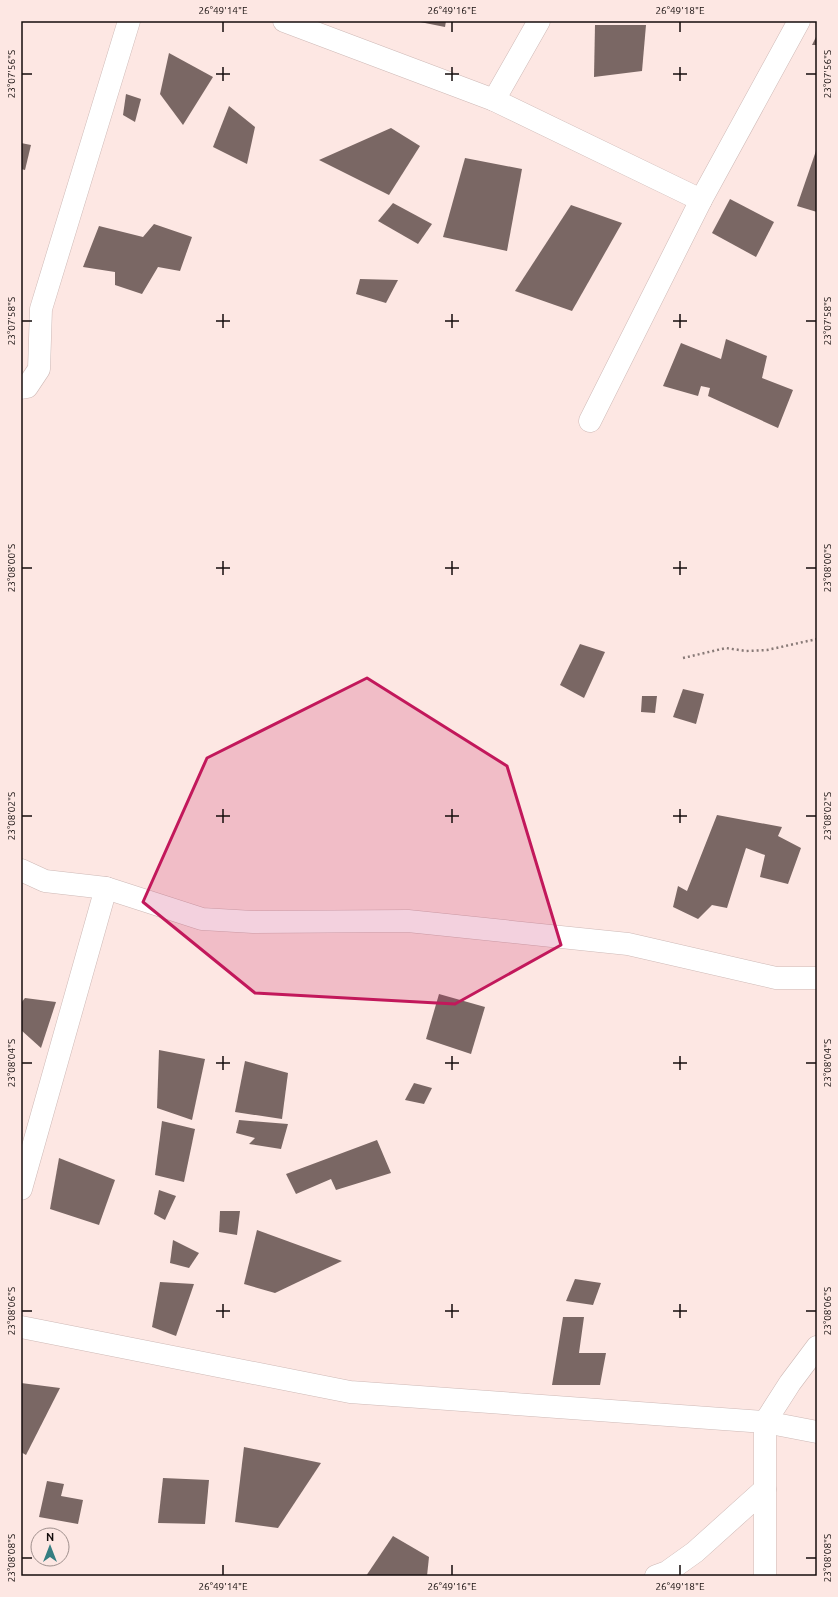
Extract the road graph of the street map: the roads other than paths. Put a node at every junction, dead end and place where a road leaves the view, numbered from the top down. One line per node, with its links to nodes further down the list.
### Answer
1 (129, 21): 7 (street)
2 (284, 21): 5 (street)
3 (539, 21): 5 (street)
4 (799, 21): 6 (street)
5 (494, 100): 6 (street)
6 (701, 200): 8 (street)
7 (21, 388)
8 (590, 421)
9 (21, 870): 10 (street)
10 (106, 888): 11 (street); 12 (street)
11 (817, 978)
12 (21, 1189)
13 (21, 1327): 15 (street)
14 (817, 1348): 15 (street)
15 (765, 1422): 16 (street); 17 (street)
16 (817, 1432)
17 (765, 1489): 18 (street); 19 (street)
18 (656, 1576)
19 (765, 1576)

